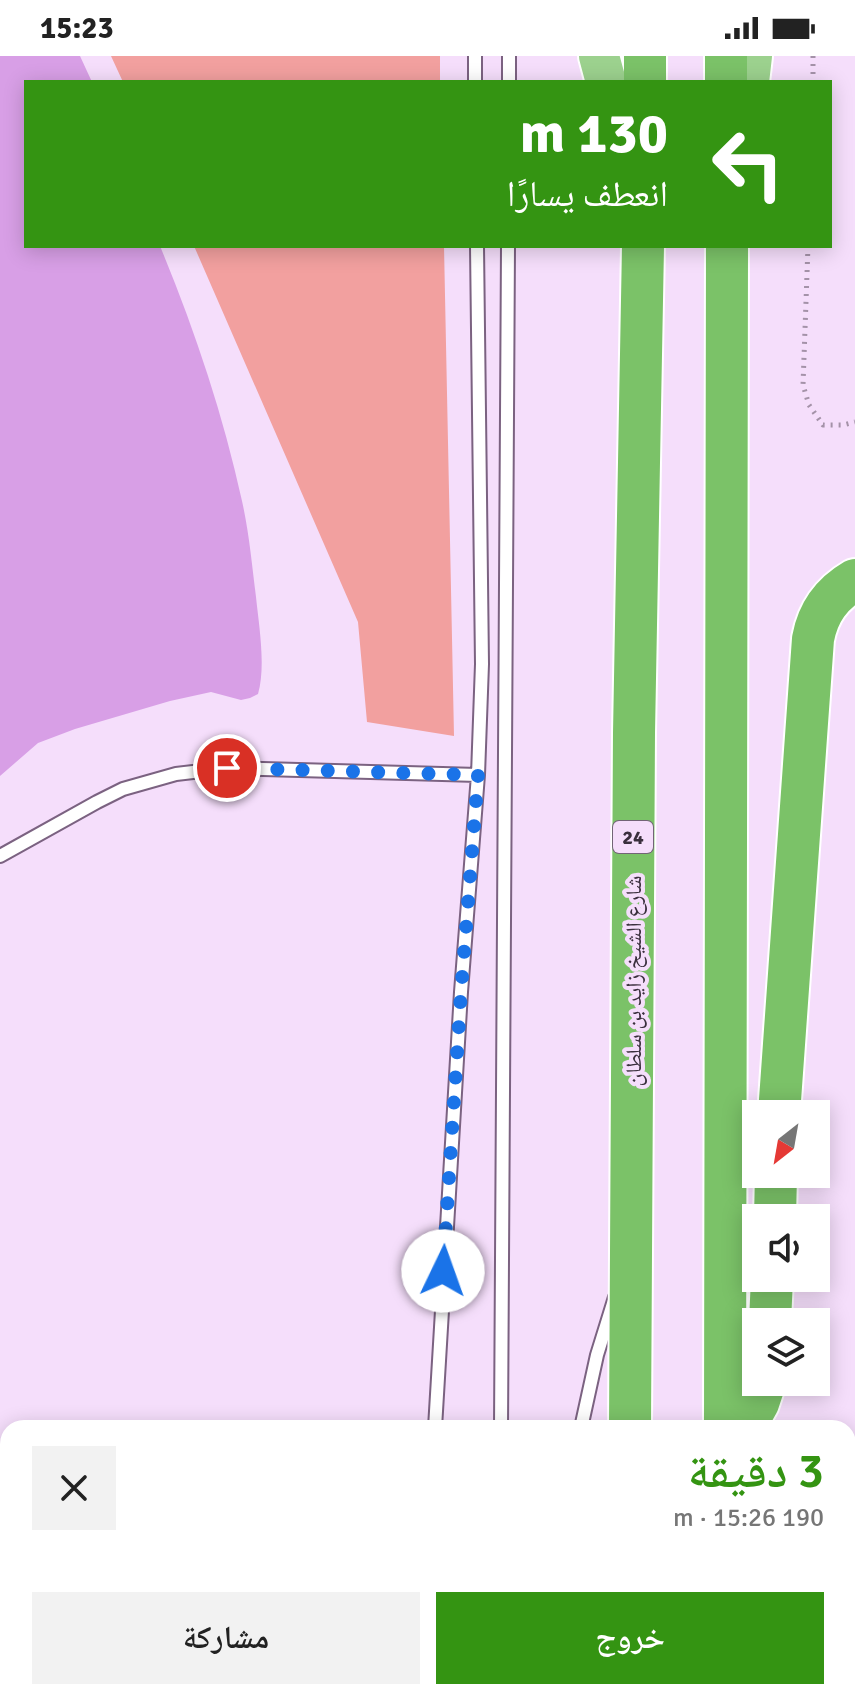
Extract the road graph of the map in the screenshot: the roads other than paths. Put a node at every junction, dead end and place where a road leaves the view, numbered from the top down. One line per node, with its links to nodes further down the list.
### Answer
1 (475, 56): 7 (lane)
2 (509, 56): 8 (lane)
3 (599, 56): 9 (main road)
4 (645, 56): 10 (highway)
5 (726, 56): 11 (highway)
6 (752, 56): 12 (main road)
7 (475, 80)
8 (509, 80)
9 (605, 80)
10 (645, 80)
11 (726, 80)
12 (749, 80)
13 (477, 248): 18 (lane)
14 (508, 248): 24 (lane)
15 (643, 248): 21 (highway, شارع الشيخ زايد بن سلطان / 24)
16 (727, 248): 27 (highway)
17 (855, 580): 20 (highway)
18 (478, 775): 19 (lane); 23 (lane)
19 (0, 856)
20 (780, 1100)
21 (631, 1257): 25 (lane); 26 (highway, شارع الشيخ زايد بن سلطان / 24)
22 (760, 1396): 28 (highway)
23 (435, 1420)
24 (501, 1420)
25 (583, 1420)
26 (630, 1420)
27 (725, 1420)
28 (748, 1420)

